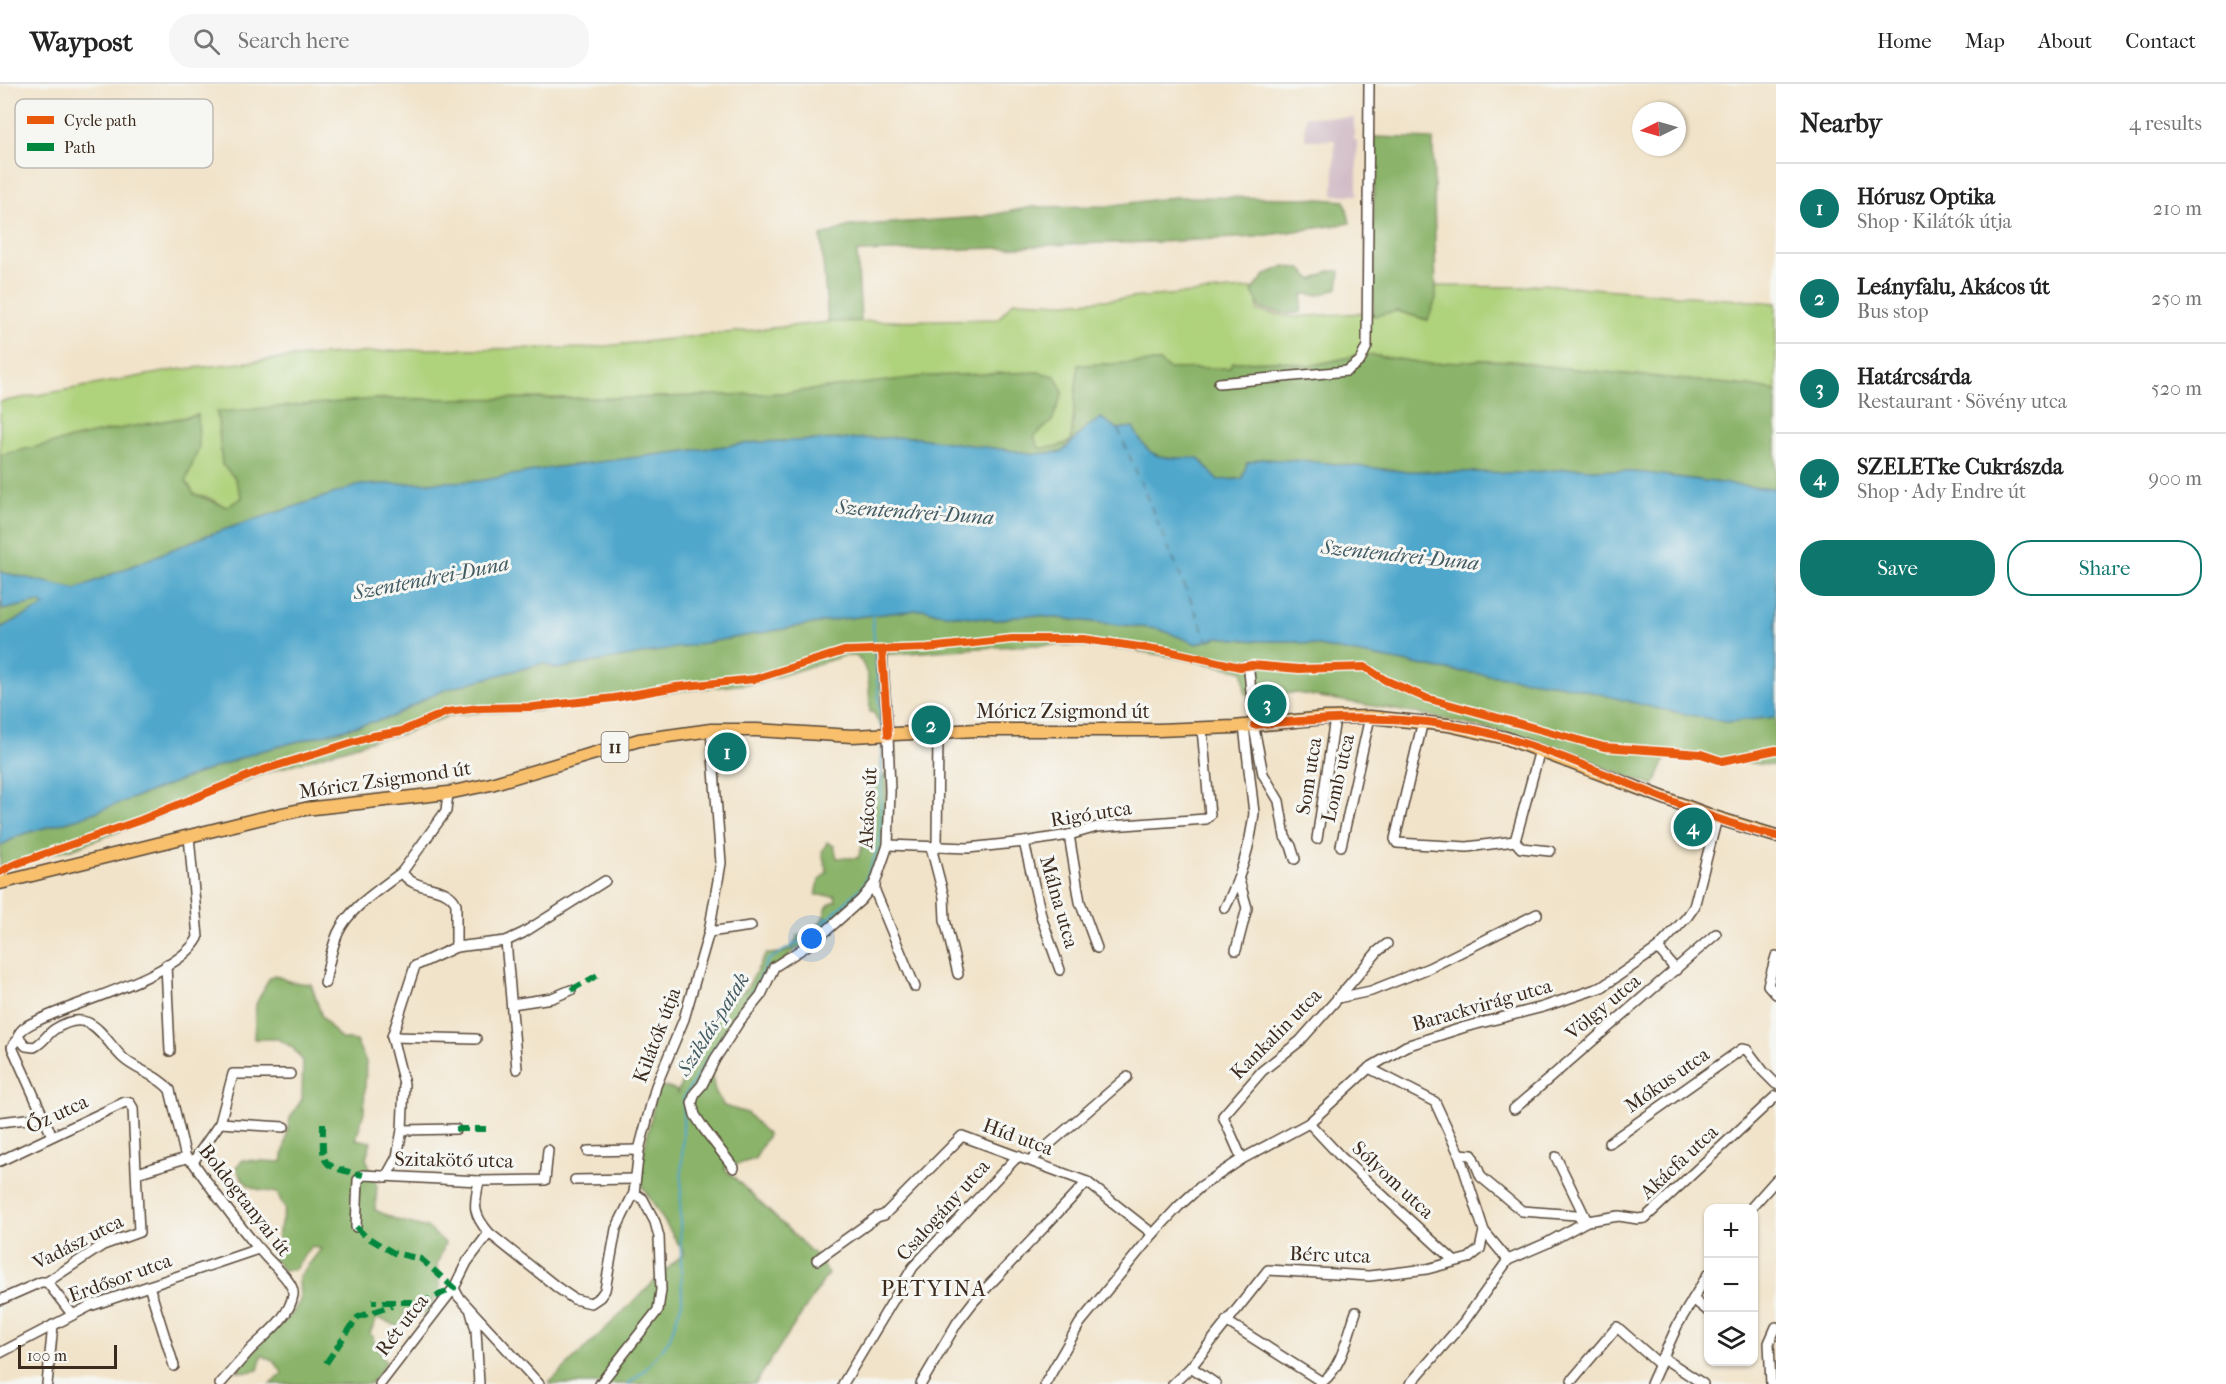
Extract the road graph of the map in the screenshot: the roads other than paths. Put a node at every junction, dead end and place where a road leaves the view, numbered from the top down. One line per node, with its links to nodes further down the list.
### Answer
1 (1369, 84): 2 (street)
2 (1219, 383)
3 (882, 651): 12 (street, Akácos út)
4 (1246, 666): 8 (street)
5 (1370, 717): 6 (main road, 11); 7 (main road, 11); 23 (street, Lomb utca)
6 (1335, 718): 8 (main road, 11); 19 (street, Som utca)
7 (1423, 722): 13 (main road, 11); 20 (street)
8 (1249, 726): 9 (main road, Móricz Zsigmond út / 11); 26 (street); 28 (street)
9 (1202, 729): 11 (main road, Móricz Zsigmond út / 11); 16 (street, Rigó utca)
10 (711, 730): 12 (main road, Móricz Zsigmond út / 11); 14 (main road, Móricz Zsigmond út / 11); 35 (street, Kilátók útja)
11 (938, 732): 12 (main road, Móricz Zsigmond út / 11); 24 (street)
12 (888, 735): 22 (street, Akácos út)
13 (1540, 750): 15 (main road, 11); 20 (street)
14 (448, 793): 17 (main road, Móricz Zsigmond út / 11); 27 (street)
15 (1717, 818): 18 (main road, 11); 41 (street, Barackvirág utca)
16 (1069, 835): 21 (street, Rigó utca); 40 (street)
17 (189, 836): 30 (main road, Móricz Zsigmond út / 11); 44 (street)
18 (1776, 836)
19 (1317, 838)
20 (1515, 841): 25 (street)
21 (1024, 842): 24 (street, Rigó utca); 45 (street, Málna utca)
22 (888, 845): 24 (street, Rigó utca); 31 (street, Akácos út)
23 (1341, 846)
24 (934, 848): 47 (street)
25 (1550, 852)
26 (1294, 859)
27 (402, 872): 39 (street); 48 (street)
28 (1239, 880): 32 (street); 42 (street)
29 (605, 881): 37 (street)
30 (0, 883)
31 (875, 883): 49 (street); 84 (street, Akácos út)
32 (1225, 908)
33 (1537, 914): 52 (street, Kankalin utca)
34 (751, 926): 35 (street)
35 (710, 933): 75 (street, Kilátók útja)
36 (1716, 934): 46 (street, Völgy utca)
37 (506, 941): 39 (street); 53 (street)
38 (1387, 944): 52 (street)
39 (456, 947): 54 (street)
40 (1097, 948)
41 (1658, 948): 46 (street); 58 (street, Barackvirág utca)
42 (1236, 950)
43 (1776, 956): 51 (street)
44 (166, 965): 55 (street); 57 (street)
45 (1060, 970)
46 (1676, 970): 64 (street, Völgy utca)
47 (958, 974)
48 (325, 983)
49 (915, 987)
50 (571, 990): 53 (street)
51 (1776, 994)
52 (1338, 998): 82 (street, Kankalin utca)
53 (512, 1004): 59 (street)
54 (392, 1037): 56 (street); 71 (street)
55 (19, 1038): 65 (street); 80 (street, Boldogtanyai út)
56 (476, 1040)
57 (170, 1051)
58 (1369, 1068): 68 (street, Barackvirág utca); 77 (street)
59 (517, 1069)
60 (290, 1074): 67 (street)
61 (1127, 1077): 81 (street)
62 (1776, 1084): 73 (street, Mókus utca)
63 (1776, 1096): 95 (street, Akácfa utca)
64 (1514, 1109)
65 (44, 1117): 66 (street); 72 (street)
66 (0, 1122)
67 (220, 1123): 69 (street); 80 (street)
68 (1309, 1123): 82 (street, Barackvirág utca); 104 (street, Sólyom utca)
69 (284, 1127)
70 (456, 1129): 71 (street)
71 (402, 1130): 86 (street)
72 (52, 1136): 83 (street, Őz utca); 85 (street, Őz utca)
73 (1609, 1143)
74 (548, 1150): 90 (street, Szitakötő utca)
75 (639, 1150): 76 (street); 87 (street, Kilátók útja)
76 (588, 1151)
77 (1459, 1154): 95 (street); 98 (street)
78 (1018, 1156): 81 (street, Híd utca); 94 (street, Híd utca); 130 (street, Csalogány utca)
79 (1556, 1157): 95 (street)
80 (189, 1160): 85 (street); 101 (street, Boldogtanyai út)
81 (1031, 1160): 91 (street, Híd utca)
82 (1242, 1160): 100 (street, Barackvirág utca)
83 (0, 1161)
84 (734, 1168)
85 (137, 1173): 106 (street, Vadász utca)
86 (386, 1177): 90 (street, Szitakötő utca); 96 (street, Szitakötő utca)
87 (635, 1179): 88 (street); 92 (street, Kilátók útja)
88 (575, 1180)
89 (1776, 1180): 93 (street)
90 (479, 1181): 99 (street)
91 (1087, 1182): 100 (street, Híd utca); 131 (street)
92 (634, 1193): 99 (street); 129 (street)
93 (1755, 1204)
94 (884, 1215): 97 (street, Híd utca); 102 (street, Híd utca)
95 (1587, 1221): 103 (street, Akácfa utca)
96 (356, 1227)
97 (874, 1227)
98 (1484, 1231): 103 (street); 104 (street, Bérc utca)
99 (489, 1233): 108 (street, Rét utca)
100 (1154, 1234): 132 (street, Barackvirág utca)
101 (258, 1249): 107 (street, Erdősor utca); 125 (street, Boldogtanyai út)
102 (817, 1260)
103 (1508, 1260): 135 (street)
104 (1454, 1261): 115 (street, Bérc utca)
105 (1704, 1281): 109 (street)
106 (47, 1282): 110 (street, Vadász utca); 114 (street)
107 (149, 1286): 114 (street, Erdősor utca); 121 (street)
108 (454, 1288): 112 (street); 126 (street, Rét utca)
109 (1693, 1299): 111 (street); 120 (street)
110 (0, 1300)
111 (1704, 1308)
112 (470, 1310): 127 (street); 128 (street)
113 (1356, 1312): 115 (street)
114 (72, 1314): 116 (street, Erdősor utca)
115 (1226, 1322): 122 (street, Bérc utca)
116 (53, 1325): 119 (street, Erdősor utca); 124 (street)
117 (1776, 1327): 118 (street)
118 (1774, 1337): 138 (street)
119 (0, 1353)
120 (1661, 1360): 123 (street); 136 (street); 137 (street)
121 (174, 1365)
122 (1191, 1367): 133 (street, Bérc utca); 134 (street)
123 (1572, 1380)
124 (47, 1384)
125 (220, 1384)
126 (380, 1384)
127 (479, 1384)
128 (539, 1384)
129 (600, 1384)
130 (843, 1384)
131 (921, 1384)
132 (1044, 1384)
133 (1173, 1384)
134 (1216, 1384)
135 (1410, 1384)
136 (1651, 1384)
137 (1703, 1384)
138 (1771, 1384)

